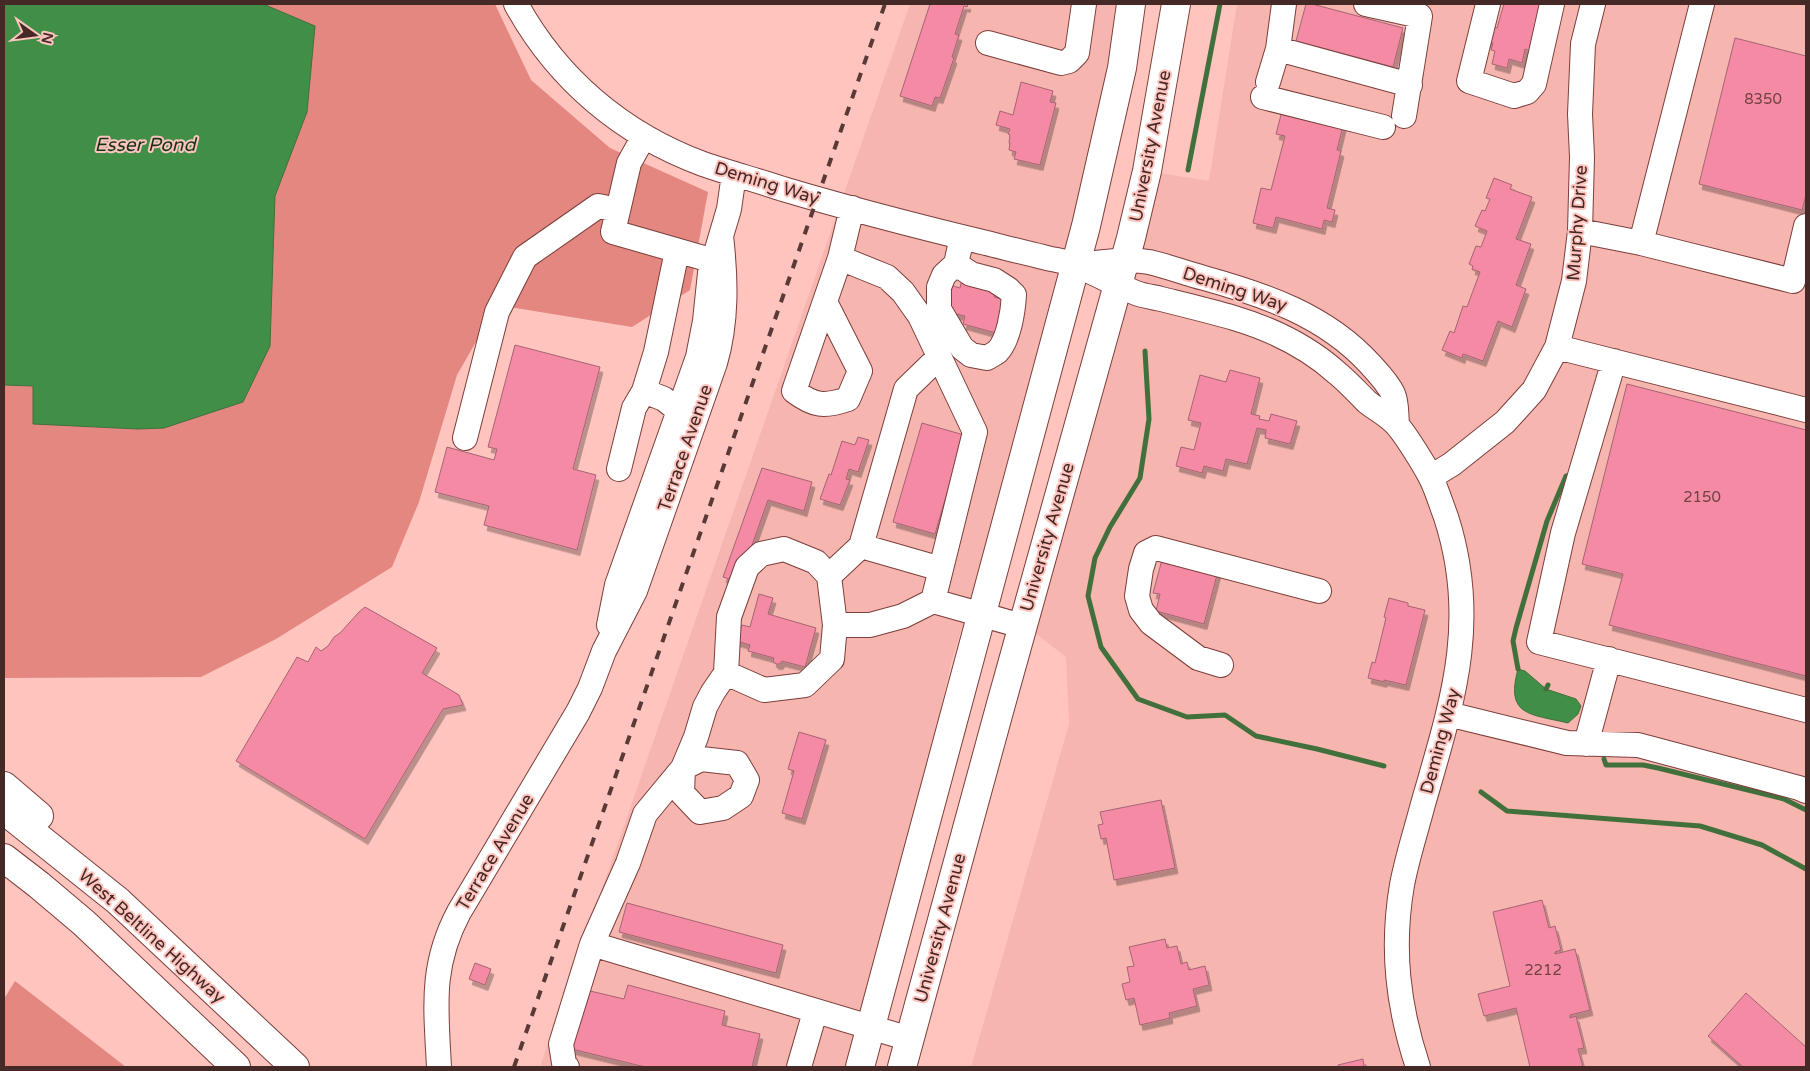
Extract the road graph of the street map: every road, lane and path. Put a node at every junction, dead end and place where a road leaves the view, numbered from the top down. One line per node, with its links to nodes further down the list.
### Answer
1 (516, 4): 16 (street, Deming Way)
2 (1084, 4): 11 (street)
3 (1131, 4): 29 (main road)
4 (1176, 4): 30 (main road, University Avenue)
5 (1284, 4): 12 (street)
6 (1366, 4): 13 (street)
7 (1488, 4): 8 (street)
8 (1552, 4)
9 (1593, 4): 21 (street, Murphy Drive)
10 (1702, 4): 24 (street)
11 (988, 43)
12 (1278, 49): 13 (street); 15 (street)
13 (1410, 85): 14 (street)
14 (1404, 116)
15 (1383, 127)
16 (644, 136): 17 (street, Deming Way); 19 (street)
17 (734, 174): 18 (street, Deming Way); 22 (street, Terrace Avenue)
18 (852, 208): 23 (street, Deming Way); 26 (street)
19 (618, 210): 25 (street); 39 (street)
20 (1806, 226): 24 (street)
21 (1580, 231): 24 (street); 32 (street, Murphy Drive)
22 (721, 236): 27 (street, Terrace Avenue); 37 (street, Terrace Avenue)
23 (962, 237): 28 (street); 29 (street, Deming Way)
24 (1641, 243)
25 (677, 251): 27 (street); 35 (street)
26 (840, 258): 31 (street); 33 (street)
27 (714, 261): 37 (street, Terrace Avenue)
28 (956, 264)
29 (1075, 265): 30 (street, Deming Way); 47 (main road)
30 (1121, 273): 38 (street, Deming Way); 38 (street, Deming Way); 49 (main road, University Avenue)
31 (825, 302)
32 (1557, 347): 34 (street); 41 (street, Murphy Drive)
33 (939, 357): 42 (street); 43 (street)
34 (1614, 361): 36 (street); 50 (street)
35 (644, 391): 37 (street); 40 (street)
36 (1806, 410)
37 (688, 414): 69 (street, Terrace Avenue)
38 (1397, 424): 41 (street, Deming Way)
39 (465, 438)
40 (619, 469)
41 (1431, 477): 54 (street, Deming Way)
42 (861, 546): 43 (street); 44 (street)
43 (941, 569): 46 (street)
44 (829, 576): 48 (street); 52 (street)
45 (1319, 591): 51 (street)
46 (933, 601): 47 (street); 48 (street)
47 (980, 614): 49 (street); 65 (main road)
48 (836, 625): 52 (street)
49 (1022, 626): 66 (main road, University Avenue)
50 (1609, 659): 53 (street); 55 (street)
51 (1221, 665)
52 (726, 673): 62 (street)
53 (1806, 710)
54 (1448, 714): 55 (street); 74 (street, Deming Way)
55 (1586, 744): 57 (street)
56 (4, 786): 60 (main road)
57 (1806, 792)
58 (4, 810): 60 (main road, West Beltline Highway)
59 (4, 858): 63 (main road, West Beltline Highway)
60 (74, 866): 68 (main road, West Beltline Highway)
61 (4, 881): 63 (main road)
62 (592, 944): 64 (street); 70 (street)
63 (114, 953): 67 (main road, West Beltline Highway)
64 (815, 1012): 65 (street); 71 (street)
65 (870, 1028): 66 (street); 72 (main road)
66 (910, 1039): 73 (main road, University Avenue)
67 (236, 1067)
68 (295, 1067)
69 (439, 1067)
70 (567, 1067)
71 (799, 1067)
72 (860, 1067)
73 (902, 1067)
74 (1418, 1067)

